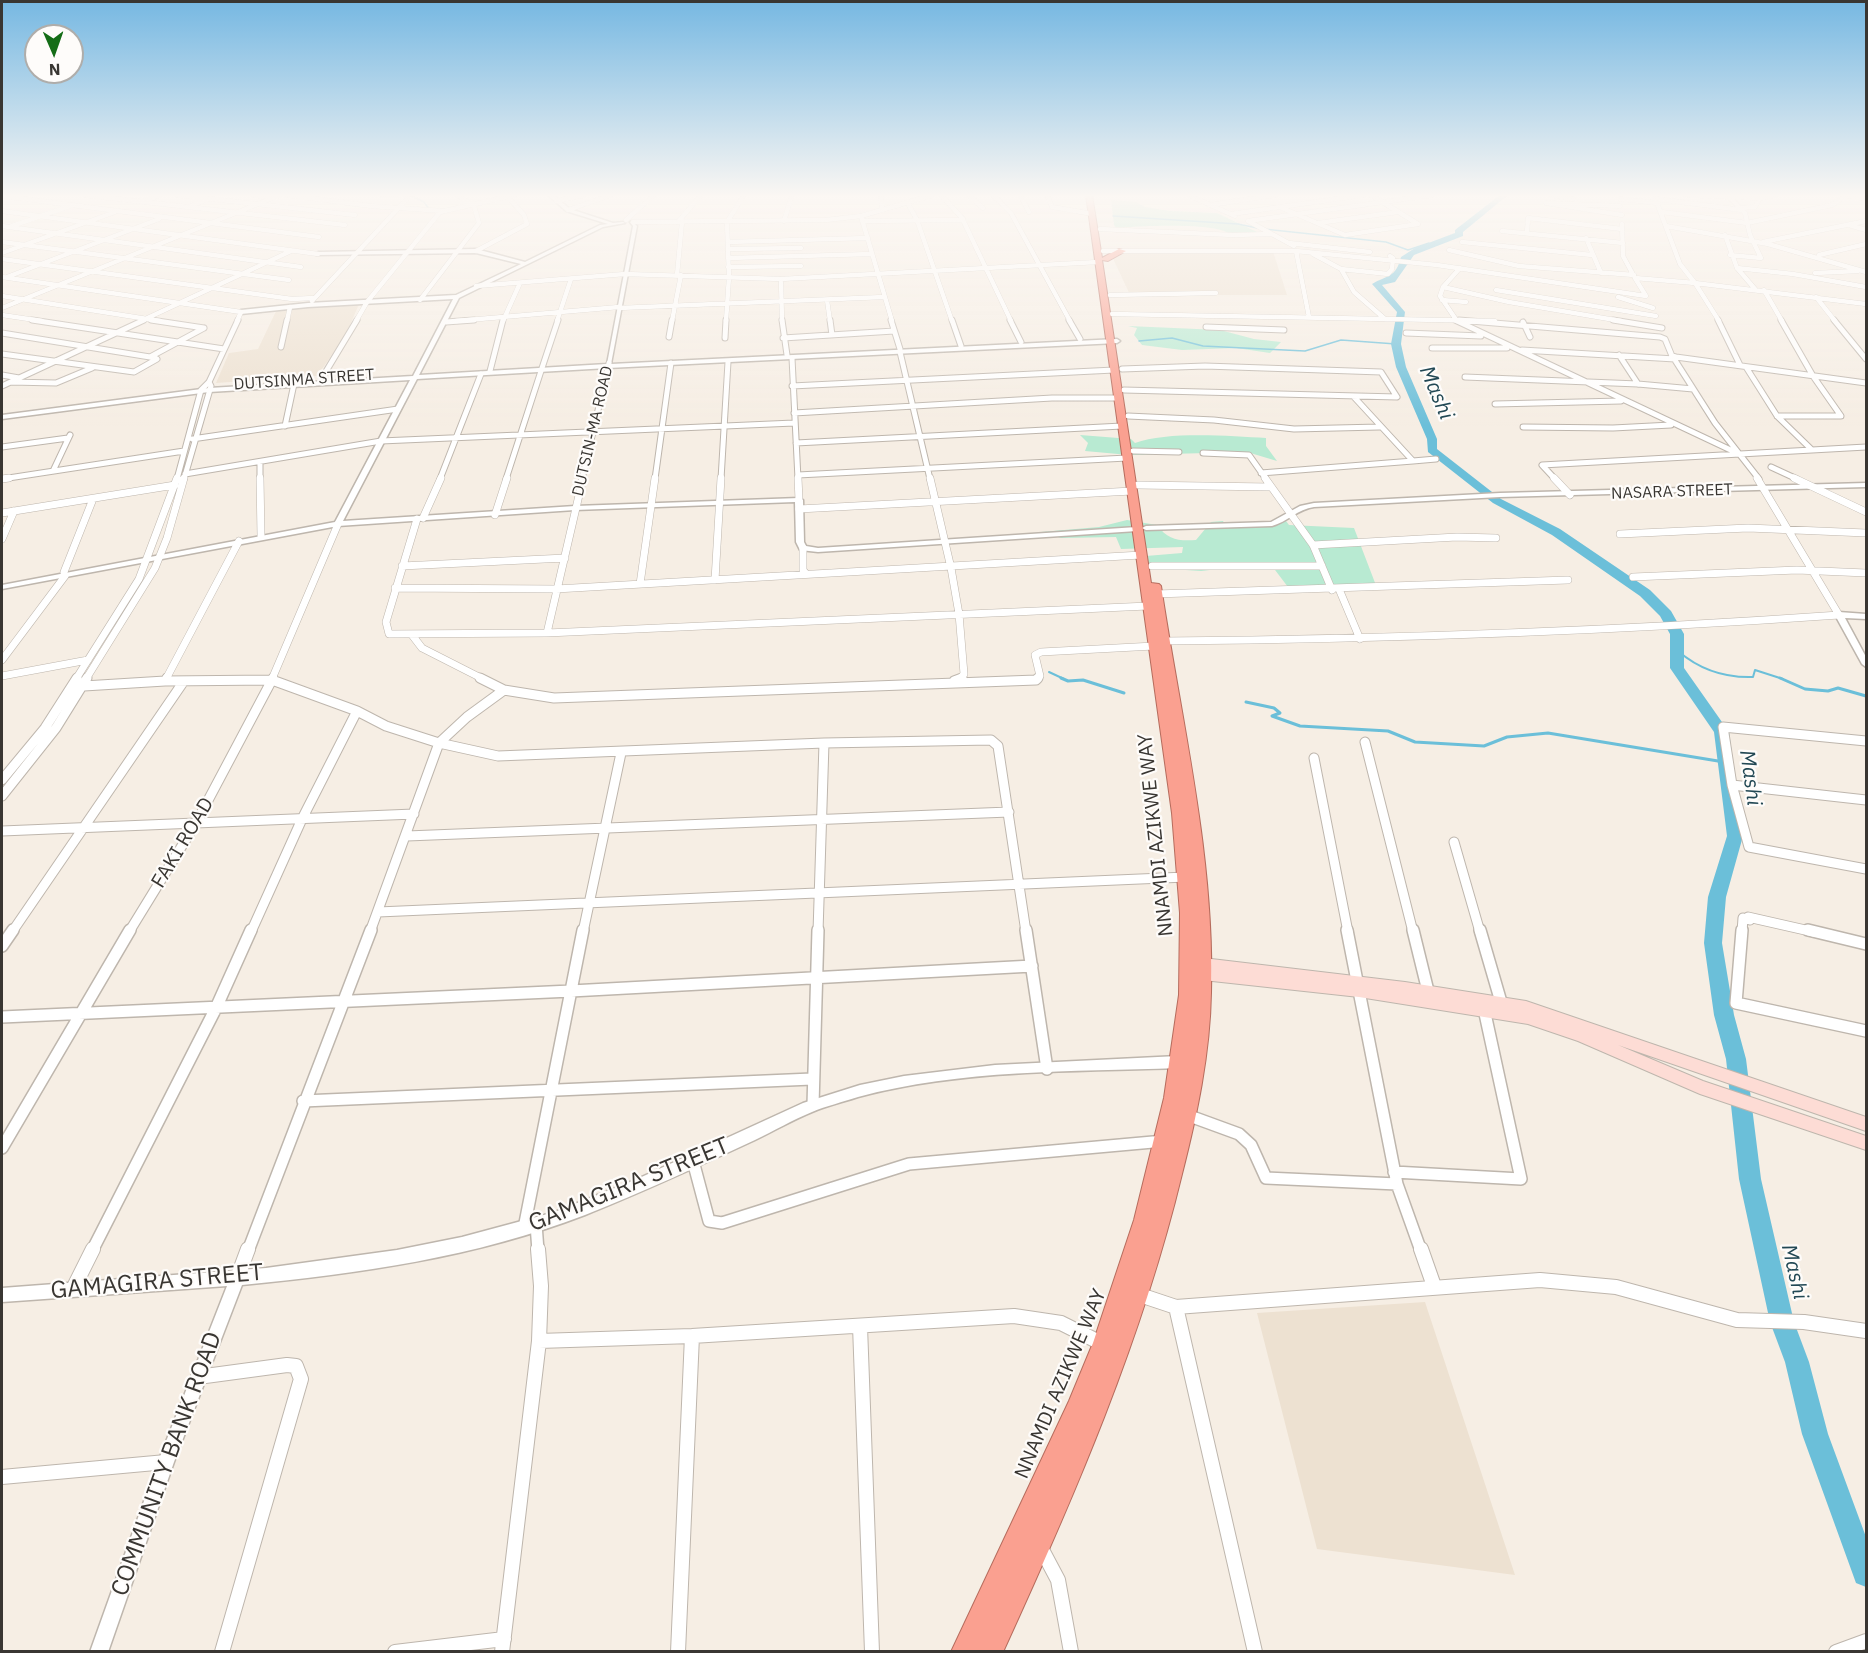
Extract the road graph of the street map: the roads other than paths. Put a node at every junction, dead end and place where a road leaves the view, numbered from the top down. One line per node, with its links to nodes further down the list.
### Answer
1 (18, 272): 38 (street)
2 (91, 272): 45 (street); 50 (street)
3 (227, 272): 31 (street)
4 (246, 272): 31 (street)
5 (339, 272): 61 (street)
6 (392, 272): 68 (street)
7 (442, 272): 64 (street)
8 (506, 272): 46 (street)
9 (729, 272): 36 (street)
10 (800, 272): 39 (street)
11 (914, 272): 33 (street)
12 (936, 272): 114 (street)
13 (989, 272): 112 (street)
14 (1044, 272): 109 (street)
15 (1104, 272): 110 (highway, NNAMDI AZIKWE WAY)
16 (1105, 272): 55 (highway, NNAMDI AZIKWE WAY)
17 (1300, 272): 86 (street)
18 (1343, 272): 88 (street)
19 (1371, 272): 20 (street)
20 (1389, 272)
21 (1456, 272): 47 (street)
22 (1494, 272): 34 (street)
23 (1591, 272): 29 (street)
24 (1632, 272): 37 (street)
25 (1686, 272): 44 (street)
26 (1741, 272): 51 (street)
27 (1783, 272): 30 (street)
28 (1824, 272): 30 (street)
29 (1601, 273): 37 (street)
30 (1793, 273): 49 (street)
31 (242, 274): 42 (street); 50 (street)
32 (626, 274): 35 (street); 40 (street); 76 (street, DUTSIN-MA ROAD)
33 (877, 274): 39 (street); 59 (street)
34 (1509, 274): 48 (street); 52 (street)
35 (679, 275): 36 (street); 74 (street)
36 (729, 277): 41 (street); 71 (street)
37 (1635, 277): 44 (street); 57 (street)
38 (2, 278): 45 (street)
39 (800, 278): 41 (street)
40 (571, 279): 43 (street); 79 (street)
41 (781, 279): 70 (street)
42 (289, 280)
43 (520, 283): 46 (street); 83 (street)
44 (1695, 283): 51 (street); 130 (street)
45 (58, 285): 63 (street); 67 (street)
46 (477, 286): 58 (street)
47 (1443, 287): 62 (street); 66 (street)
48 (1593, 288): 57 (street); 78 (street)
49 (1866, 288)
50 (211, 289): 61 (street); 67 (street)
51 (1755, 289): 53 (street)
52 (1496, 290): 62 (street); 85 (street)
53 (1764, 290): 60 (street); 138 (street)
54 (1216, 293): 55 (street)
55 (1110, 295): 81 (highway, NNAMDI AZIKWE WAY)
56 (2, 296): 63 (street)
57 (1646, 296): 78 (street)
58 (457, 297): 64 (street); 90 (street)
59 (884, 297): 65 (street); 97 (street)
60 (1816, 297): 72 (street); 125 (street)
61 (314, 298): 73 (street)
62 (1491, 298): 95 (street)
63 (23, 299): 77 (street); 87 (street)
64 (420, 300): 68 (street)
65 (827, 300): 70 (street); 101 (street)
66 (1442, 300): 69 (street); 89 (street)
67 (183, 302): 80 (street); 87 (street)
68 (367, 302): 73 (street); 141 (street)
69 (1466, 302)
70 (781, 303): 71 (street); 107 (street)
71 (727, 304): 74 (street); 106 (street)
72 (1866, 304)
73 (308, 305): 75 (street)
74 (674, 306): 76 (street); 104 (street)
75 (290, 307): 80 (street); 115 (street)
76 (619, 307): 79 (street); 129 (street, DUTSIN-MA ROAD)
77 (2, 308)
78 (1653, 308): 85 (street)
79 (560, 311): 83 (street); 132 (street)
80 (241, 312): 117 (street)
81 (1112, 314): 84 (street); 110 (highway, NNAMDI AZIKWE WAY)
82 (2, 315): 99 (street)
83 (507, 316): 90 (street); 134 (street)
84 (1254, 316): 86 (street); 94 (street)
85 (1656, 316): 95 (street)
86 (1309, 317): 88 (street)
87 (148, 318): 99 (street); 111 (street)
88 (1385, 319): 89 (street)
89 (1455, 320): 91 (street); 103 (street)
90 (446, 322): 137 (street)
91 (1523, 322): 105 (street); 108 (street)
92 (1206, 327): 93 (street)
93 (1223, 328): 94 (street); 102 (street)
94 (1258, 328): 96 (street)
95 (1662, 328): 108 (street)
96 (1284, 330)
97 (894, 331): 101 (street); 119 (street)
98 (2, 333): 113 (street)
99 (116, 333): 111 (street); 113 (street)
100 (1406, 333): 103 (street)
101 (832, 335): 107 (street)
102 (1224, 336)
103 (1486, 336): 118 (street)
104 (669, 337)
105 (1530, 337)
106 (724, 338)
107 (783, 338): 123 (street)
108 (1664, 338): 124 (street)
109 (1080, 339): 110 (street); 112 (street)
110 (1113, 339): 119 (street); 133 (highway, NNAMDI AZIKWE WAY)
111 (180, 342): 117 (street); 122 (street)
112 (1021, 342): 114 (street)
113 (87, 346): 122 (street); 126 (street)
114 (961, 346): 119 (street)
115 (281, 347)
116 (1432, 348): 118 (street)
117 (224, 349): 150 (street)
118 (1515, 349): 121 (street); 143 (street)
119 (900, 350): 123 (street); 142 (street)
120 (2, 354): 126 (street)
121 (1619, 355): 124 (street); 147 (street)
122 (150, 357): 131 (street)
123 (790, 357): 127 (street); 129 (street); 149 (street)
124 (1674, 358): 130 (street); 151 (street)
125 (1866, 359)
126 (53, 362): 131 (street); 140 (street)
127 (728, 362): 128 (street); 165 (street)
128 (671, 363): 129 (street); 168 (street)
129 (608, 364): 132 (street, DUTSINMA STREET); 169 (street, DUTSIN-MA ROAD)
130 (1743, 366): 138 (street); 160 (street)
131 (92, 368): 144 (street)
132 (541, 369): 134 (street, DUTSINMA STREET); 135 (street, DUTSINMA STREET); 170 (street)
133 (1118, 369): 142 (street); 152 (highway, NNAMDI AZIKWE WAY); 153 (street)
134 (490, 371): 137 (street, DUTSINMA STREET)
135 (481, 374): 137 (street, DUTSINMA STREET); 173 (street)
136 (2, 375): 140 (street)
137 (418, 375): 141 (street, DUTSINMA STREET); 146 (street, DUTSINMA STREET); 157 (street)
138 (1813, 376): 145 (street); 160 (street)
139 (1465, 377): 143 (street)
140 (19, 378): 144 (street)
141 (322, 378): 150 (street, DUTSINMA STREET)
142 (907, 380): 149 (street); 156 (street)
143 (1582, 381): 147 (street); 154 (street)
144 (11, 382): 148 (street)
145 (1866, 383)
146 (294, 384): 150 (street, DUTSINMA STREET); 164 (street)
147 (1638, 384): 151 (street)
148 (2, 386)
149 (792, 386): 158 (street)
150 (207, 387): 159 (street, DUTSINMA STREET); 172 (street)
151 (1693, 389): 183 (street)
152 (1121, 394): 153 (street); 156 (street); 161 (highway, NNAMDI AZIKWE WAY)
153 (1354, 397): 167 (street)
154 (1623, 401): 155 (street); 163 (street)
155 (1495, 404)
156 (913, 406): 158 (street); 171 (street)
157 (398, 409): 164 (street); 174 (street)
158 (794, 413): 162 (street)
159 (2, 415)
160 (1777, 416): 178 (street)
161 (1125, 421): 167 (street); 171 (street); 182 (highway, NNAMDI AZIKWE WAY)
162 (794, 423): 165 (street); 175 (street)
163 (1674, 425): 166 (street); 183 (street)
164 (285, 426): 172 (street)
165 (724, 427): 168 (street); 203 (street)
166 (1523, 427)
167 (1379, 428): 185 (street)
168 (662, 429): 169 (street); 205 (street)
169 (592, 433): 170 (street); 206 (street, DUTSIN-MA ROAD)
170 (520, 436): 173 (street); 211 (street)
171 (919, 436): 175 (street); 187 (street)
172 (191, 439): 179 (street); 191 (street)
173 (458, 439): 174 (street); 212 (street)
174 (381, 441): 186 (street); 213 (street)
175 (796, 443): 192 (street)
176 (2, 447): 189 (street)
177 (1866, 447): 178 (street)
178 (1811, 449): 183 (street)
179 (184, 451): 189 (street); 194 (street)
180 (1179, 452): 182 (street)
181 (1203, 453): 190 (street)
182 (1130, 454): 187 (street); 197 (highway, NNAMDI AZIKWE WAY)
183 (1739, 454): 199 (street); 200 (street)
184 (1436, 459): 185 (street)
185 (1413, 461): 190 (street)
186 (260, 462): 191 (street); 218 (street)
187 (928, 467): 192 (street); 202 (street)
188 (1771, 467): 198 (street)
189 (53, 471): 193 (street)
190 (1261, 473): 196 (street)
191 (185, 474): 225 (street)
192 (798, 475): 204 (street)
193 (2, 478)
194 (175, 485): 201 (street); 226 (street)
195 (1866, 485): 198 (street, NASARA STREET)
196 (1270, 487): 197 (street); 210 (street)
197 (1135, 488): 202 (street); 214 (highway, NNAMDI AZIKWE WAY)
198 (1816, 488): 199 (street, NASARA STREET); 208 (street)
199 (1766, 489): 200 (street, NASARA STREET); 215 (street)
200 (1570, 495): 210 (street, NASARA STREET)
201 (93, 499): 207 (street); 234 (street)
202 (934, 501): 204 (street); 222 (street)
203 (720, 503): 204 (street); 205 (street); 237 (street)
204 (799, 505): 224 (street)
205 (652, 507): 206 (street); 239 (street)
206 (575, 508): 211 (street); 227 (street, DUTSIN-MA ROAD)
207 (14, 511): 209 (street); 220 (street)
208 (1866, 512)
209 (2, 513)
210 (1290, 514): 214 (street, NASARA STREET); 223 (street)
211 (495, 515): 212 (street)
212 (420, 519): 213 (street); 229 (street)
213 (338, 524): 218 (street); 256 (street, FAKI ROAD)
214 (1141, 528): 222 (street, NASARA STREET); 228 (highway, NNAMDI AZIKWE WAY)
215 (1788, 529): 216 (street); 217 (street); 232 (street)
216 (1866, 533)
217 (1620, 534)
218 (261, 536): 221 (street)
219 (1496, 538): 223 (street)
220 (2, 539)
221 (239, 541): 225 (street); 257 (street)
222 (943, 542): 224 (street, NASARA STREET); 231 (street)
223 (1313, 545): 230 (street)
224 (803, 549): 235 (street)
225 (160, 555): 226 (street); 260 (street)
226 (148, 557): 234 (street); 253 (street)
227 (564, 558): 229 (street); 242 (street, DUTSIN-MA ROAD)
228 (1147, 560): 230 (street); 231 (street); 244 (highway, NNAMDI AZIKWE WAY)
229 (402, 566): 241 (street)
230 (1322, 566): 243 (street)
231 (951, 568): 235 (street); 245 (street)
232 (1815, 570): 233 (street); 236 (street); 246 (street)
233 (1866, 573)
234 (64, 574): 240 (street); 252 (street)
235 (806, 574): 237 (street)
236 (1633, 578)
237 (715, 580): 239 (street)
238 (1568, 580): 243 (street)
239 (640, 584): 242 (street)
240 (2, 585)
241 (395, 588): 242 (street); 249 (street)
242 (556, 589): 248 (street, DUTSIN-MA ROAD)
243 (1335, 590): 244 (street); 250 (street)
244 (1152, 600): 245 (street); 251 (highway, NNAMDI AZIKWE WAY)
245 (959, 614): 248 (street); 259 (street)
246 (1839, 615): 247 (street); 250 (street); 254 (street)
247 (1866, 616)
248 (547, 633): 249 (street)
249 (412, 635): 261 (street)
250 (1360, 639): 251 (street)
251 (1159, 644): 259 (street); 284 (highway, NNAMDI AZIKWE WAY); 292 (highway, NNAMDI AZIKWE WAY)
252 (2, 660)
253 (88, 660): 255 (street); 269 (street)
254 (1866, 664)
255 (2, 676)
256 (272, 680): 258 (street); 262 (street); 277 (street, FAKI ROAD)
257 (165, 681): 258 (street); 260 (street)
258 (184, 681): 279 (street)
259 (954, 681): 261 (street)
260 (84, 686): 271 (street)
261 (504, 690): 265 (street)
262 (357, 711): 265 (street); 276 (street)
263 (1866, 741): 270 (street)
264 (1365, 742): 296 (street)
265 (439, 743): 267 (street); 274 (street)
266 (824, 743): 267 (street); 273 (street); 275 (street)
267 (621, 753): 278 (street)
268 (1314, 758): 294 (street)
269 (2, 778)
270 (1732, 784): 272 (street); 283 (street)
271 (2, 796)
272 (1866, 800)
273 (1010, 812): 275 (street); 285 (street)
274 (414, 814): 276 (street); 281 (street)
275 (823, 818): 278 (street); 286 (street)
276 (302, 819): 277 (street); 299 (street)
277 (196, 823): 279 (street); 301 (street, FAKI ROAD)
278 (604, 828): 281 (street); 287 (street)
279 (84, 829): 280 (street); 290 (street)
280 (2, 831)
281 (407, 836): 288 (street)
282 (1455, 842): 298 (street)
283 (1866, 869)
284 (1186, 877): 285 (street); 304 (highway, NNAMDI AZIKWE WAY)
285 (1019, 885): 286 (street); 291 (street)
286 (820, 892): 287 (street); 293 (street)
287 (588, 904): 288 (street); 295 (street)
288 (378, 912): 297 (street)
289 (1866, 944): 303 (street)
290 (2, 946)
291 (1032, 966): 293 (street); 305 (street)
292 (1203, 969): 294 (main road); 310 (highway, NNAMDI AZIKWE WAY)
293 (816, 977): 295 (street); 306 (street)
294 (1358, 986): 296 (main road); 300 (main road); 316 (street)
295 (571, 991): 297 (street); 307 (street)
296 (1428, 991): 298 (main road)
297 (345, 999): 299 (street); 308 (street)
298 (1502, 1002): 311 (main road)
299 (216, 1008): 301 (street); 321 (street)
300 (1484, 1009): 313 (main road); 316 (street)
301 (79, 1013): 302 (street); 314 (street, FAKI ROAD)
302 (2, 1017)
303 (1866, 1032)
304 (1178, 1062): 305 (street, GAMAGIRA STREET); 312 (highway, NNAMDI AZIKWE WAY)
305 (1047, 1069): 309 (street, GAMAGIRA STREET)
306 (812, 1079): 307 (street); 309 (street)
307 (552, 1090): 308 (street); 318 (street)
308 (303, 1101): 319 (street)
309 (813, 1105): 315 (street, GAMAGIRA STREET)
310 (1187, 1115): 317 (street); 323 (highway, NNAMDI AZIKWE WAY)
311 (1866, 1124)
312 (1164, 1141): 315 (street); 329 (highway, NNAMDI AZIKWE WAY)
313 (1866, 1143)
314 (2, 1148)
315 (693, 1161): 318 (street, GAMAGIRA STREET)
316 (1394, 1172): 317 (street)
317 (1397, 1184): 320 (street)
318 (530, 1226): 319 (street, GAMAGIRA STREET); 328 (street)
319 (238, 1276): 321 (street, GAMAGIRA STREET); 330 (street, COMMUNITY BANK ROAD)
320 (1434, 1286): 324 (street); 326 (street)
321 (73, 1289): 322 (street, GAMAGIRA STREET)
322 (2, 1295)
323 (1140, 1295): 324 (street); 333 (highway, NNAMDI AZIKWE WAY)
324 (1176, 1306): 345 (street)
325 (860, 1326): 327 (street); 329 (street); 341 (street)
326 (1866, 1331)
327 (692, 1336): 328 (street); 340 (street)
328 (539, 1341): 336 (street)
329 (1104, 1344): 334 (highway, NNAMDI AZIKWE WAY)
330 (198, 1377): 331 (street, COMMUNITY BANK ROAD); 338 (street)
331 (166, 1462): 332 (street); 337 (street, COMMUNITY BANK ROAD)
332 (2, 1477)
333 (1040, 1545): 334 (highway, NNAMDI AZIKWE WAY); 344 (street)
334 (1013, 1574): 342 (highway, NNAMDI AZIKWE WAY); 343 (highway, NNAMDI AZIKWE WAY)
335 (1866, 1641): 346 (street)
336 (503, 1646): 339 (street)
337 (99, 1652)
338 (222, 1652)
339 (395, 1652)
340 (678, 1652)
341 (872, 1652)
342 (964, 1652)
343 (989, 1652)
344 (1071, 1652)
345 (1255, 1652)
346 (1836, 1652)

